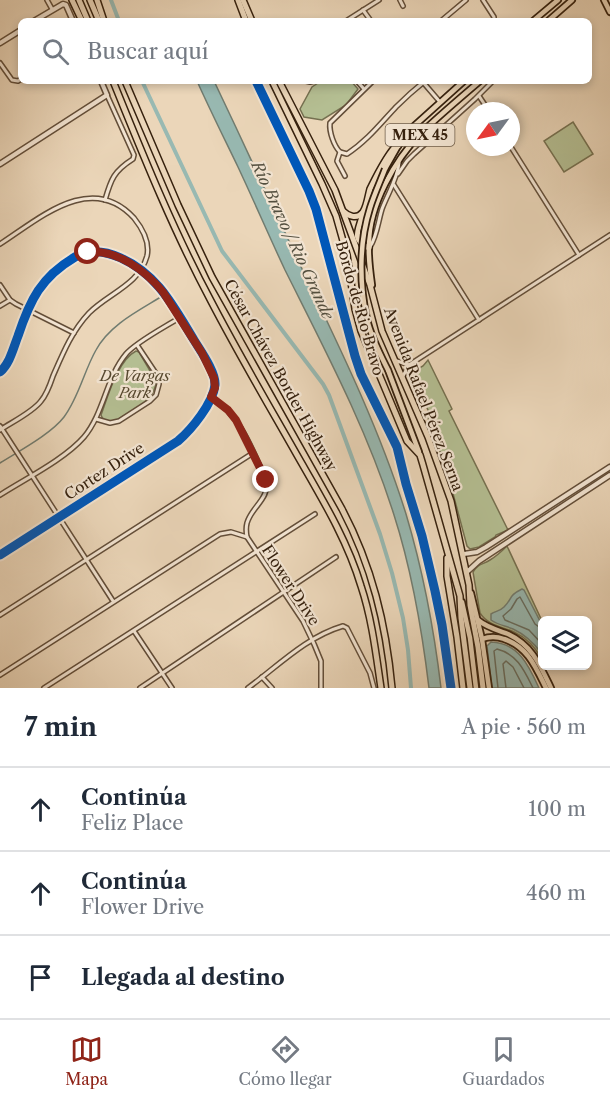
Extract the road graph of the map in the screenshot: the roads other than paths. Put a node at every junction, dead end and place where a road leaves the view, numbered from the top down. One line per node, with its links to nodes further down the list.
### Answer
1 (47, 0): 16 (street)
2 (72, 0): 21 (highway)
3 (79, 0): 22 (highway)
4 (90, 0): 23 (highway)
5 (97, 0): 24 (highway)
6 (238, 0): 25 (highway)
7 (243, 0): 26 (highway)
8 (379, 0): 17 (street)
9 (400, 0): 15 (street)
10 (466, 0): 29 (street)
11 (483, 0): 30 (street)
12 (558, 0): 31 (main road)
13 (572, 0): 32 (main road)
14 (604, 0): 18 (main road)
15 (403, 6)
16 (52, 9): 19 (street); 20 (street)
17 (363, 10): 27 (street); 28 (street)
18 (610, 12)
19 (38, 18)
20 (72, 18)
21 (81, 18)
22 (87, 18)
23 (98, 18)
24 (103, 18)
25 (245, 18)
26 (251, 18)
27 (351, 18)
28 (369, 18)
29 (445, 18)
30 (494, 18)
31 (537, 18)
32 (552, 18)
33 (18, 32): 34 (street)
34 (0, 42)
35 (0, 63): 36 (street)
36 (18, 81)
37 (102, 84): 50 (street)
38 (114, 84): 121 (highway, César Chávez Border Highway)
39 (126, 84): 122 (highway, César Chávez Border Highway)
40 (273, 84): 87 (highway, Avenida Rafael Pérez Serna)
41 (281, 84): 63 (highway)
42 (359, 84): 49 (street)
43 (371, 84): 49 (street)
44 (421, 84): 55 (street)
45 (425, 84): 52 (street)
46 (461, 84): 52 (main road, Avenida Rafael Pérez Serna / MEX 45)
47 (477, 84): 57 (main road, Avenida Rafael Pérez Serna / MEX 45)
48 (490, 84): 51 (street)
49 (364, 90): 55 (street)
50 (107, 95): 58 (street); 62 (street)
51 (479, 96): 53 (street); 59 (street)
52 (440, 102): 54 (main road, Avenida Rafael Pérez Serna / MEX 45)
53 (483, 102)
54 (398, 146): 64 (highway); 87 (main road, Avenida Rafael Pérez Serna / MEX 45, bridge)
55 (340, 152): 60 (street)
56 (517, 156): 68 (street)
57 (400, 161): 59 (street); 67 (main road, Avenida Rafael Pérez Serna / MEX 45)
58 (0, 164)
59 (398, 174): 61 (street)
60 (345, 176)
61 (394, 185): 67 (street); 76 (street)
62 (105, 200): 66 (street); 69 (street)
63 (342, 211): 64 (highway); 71 (highway)
64 (364, 212): 67 (highway)
65 (610, 235): 68 (street)
66 (0, 244)
67 (369, 248): 71 (main road, Avenida Rafael Pérez Serna / MEX 45)
68 (579, 255): 76 (street)
69 (140, 270): 74 (street); 75 (street); 77 (street)
70 (0, 285): 72 (street)
71 (374, 296): 79 (highway, Avenida Rafael Pérez Serna / MEX 45)
72 (10, 300): 73 (street); 74 (street)
73 (0, 306)
74 (27, 309): 77 (street); 81 (street)
75 (180, 318): 78 (street); 83 (street)
76 (479, 320): 80 (street)
77 (74, 333): 85 (street)
78 (137, 345): 84 (street); 84 (street)
79 (393, 358): 80 (street); 82 (highway, Avenida Rafael Pérez Serna / MEX 45)
80 (409, 365): 82 (street)
81 (0, 372)
82 (402, 378): 97 (highway, Avenida Rafael Pérez Serna / MEX 45)
83 (211, 397): 86 (street, Flower Drive); 93 (street, Cortez Drive)
84 (96, 419): 89 (street)
85 (0, 428): 89 (street)
86 (253, 453): 94 (street, Flower Drive); 100 (street)
87 (420, 455): 95 (highway, Avenida Rafael Pérez Serna / MEX 45)
88 (610, 466): 97 (street)
89 (31, 475): 91 (street); 93 (street)
90 (610, 475): 101 (street)
91 (0, 495)
92 (315, 514): 96 (street)
93 (59, 518): 98 (street, Cortez Drive); 100 (street)
94 (247, 537): 96 (street, Flower Drive); 105 (street)
95 (447, 550): 104 (highway, Avenida Rafael Pérez Serna / MEX 45); 123 (highway)
96 (256, 552): 103 (street, Flower Drive); 108 (street)
97 (464, 554): 101 (highway, Avenida Rafael Pérez Serna / MEX 45)
98 (0, 555)
99 (336, 557): 103 (street)
100 (86, 560): 105 (street); 106 (street)
101 (467, 572): 102 (highway, Avenida Rafael Pérez Serna / MEX 45)
102 (470, 585): 107 (main road, MEX 45); 126 (highway, Avenida Rafael Pérez Serna)
103 (283, 592): 110 (street, Flower Drive); 111 (street)
104 (460, 596): 124 (highway, Avenida Rafael Pérez Serna); 125 (main road, MEX 45)
105 (113, 602): 112 (street)
106 (0, 615)
107 (478, 620): 109 (main road, MEX 45); 129 (main road)
108 (134, 631): 111 (street); 114 (street)
109 (482, 639): 127 (main road, MEX 45); 128 (main road)
110 (312, 640): 113 (street); 119 (street, Flower Drive); 120 (street)
111 (162, 673): 115 (street); 116 (street)
112 (0, 675)
113 (262, 677): 117 (street); 118 (street)
114 (44, 688)
115 (140, 688)
116 (172, 688)
117 (248, 688)
118 (272, 688)
119 (321, 688)
120 (375, 688)
121 (381, 688)
122 (393, 688)
123 (463, 688)
124 (470, 688)
125 (476, 688)
126 (483, 688)
127 (489, 688)
128 (546, 688)
129 (551, 688)

